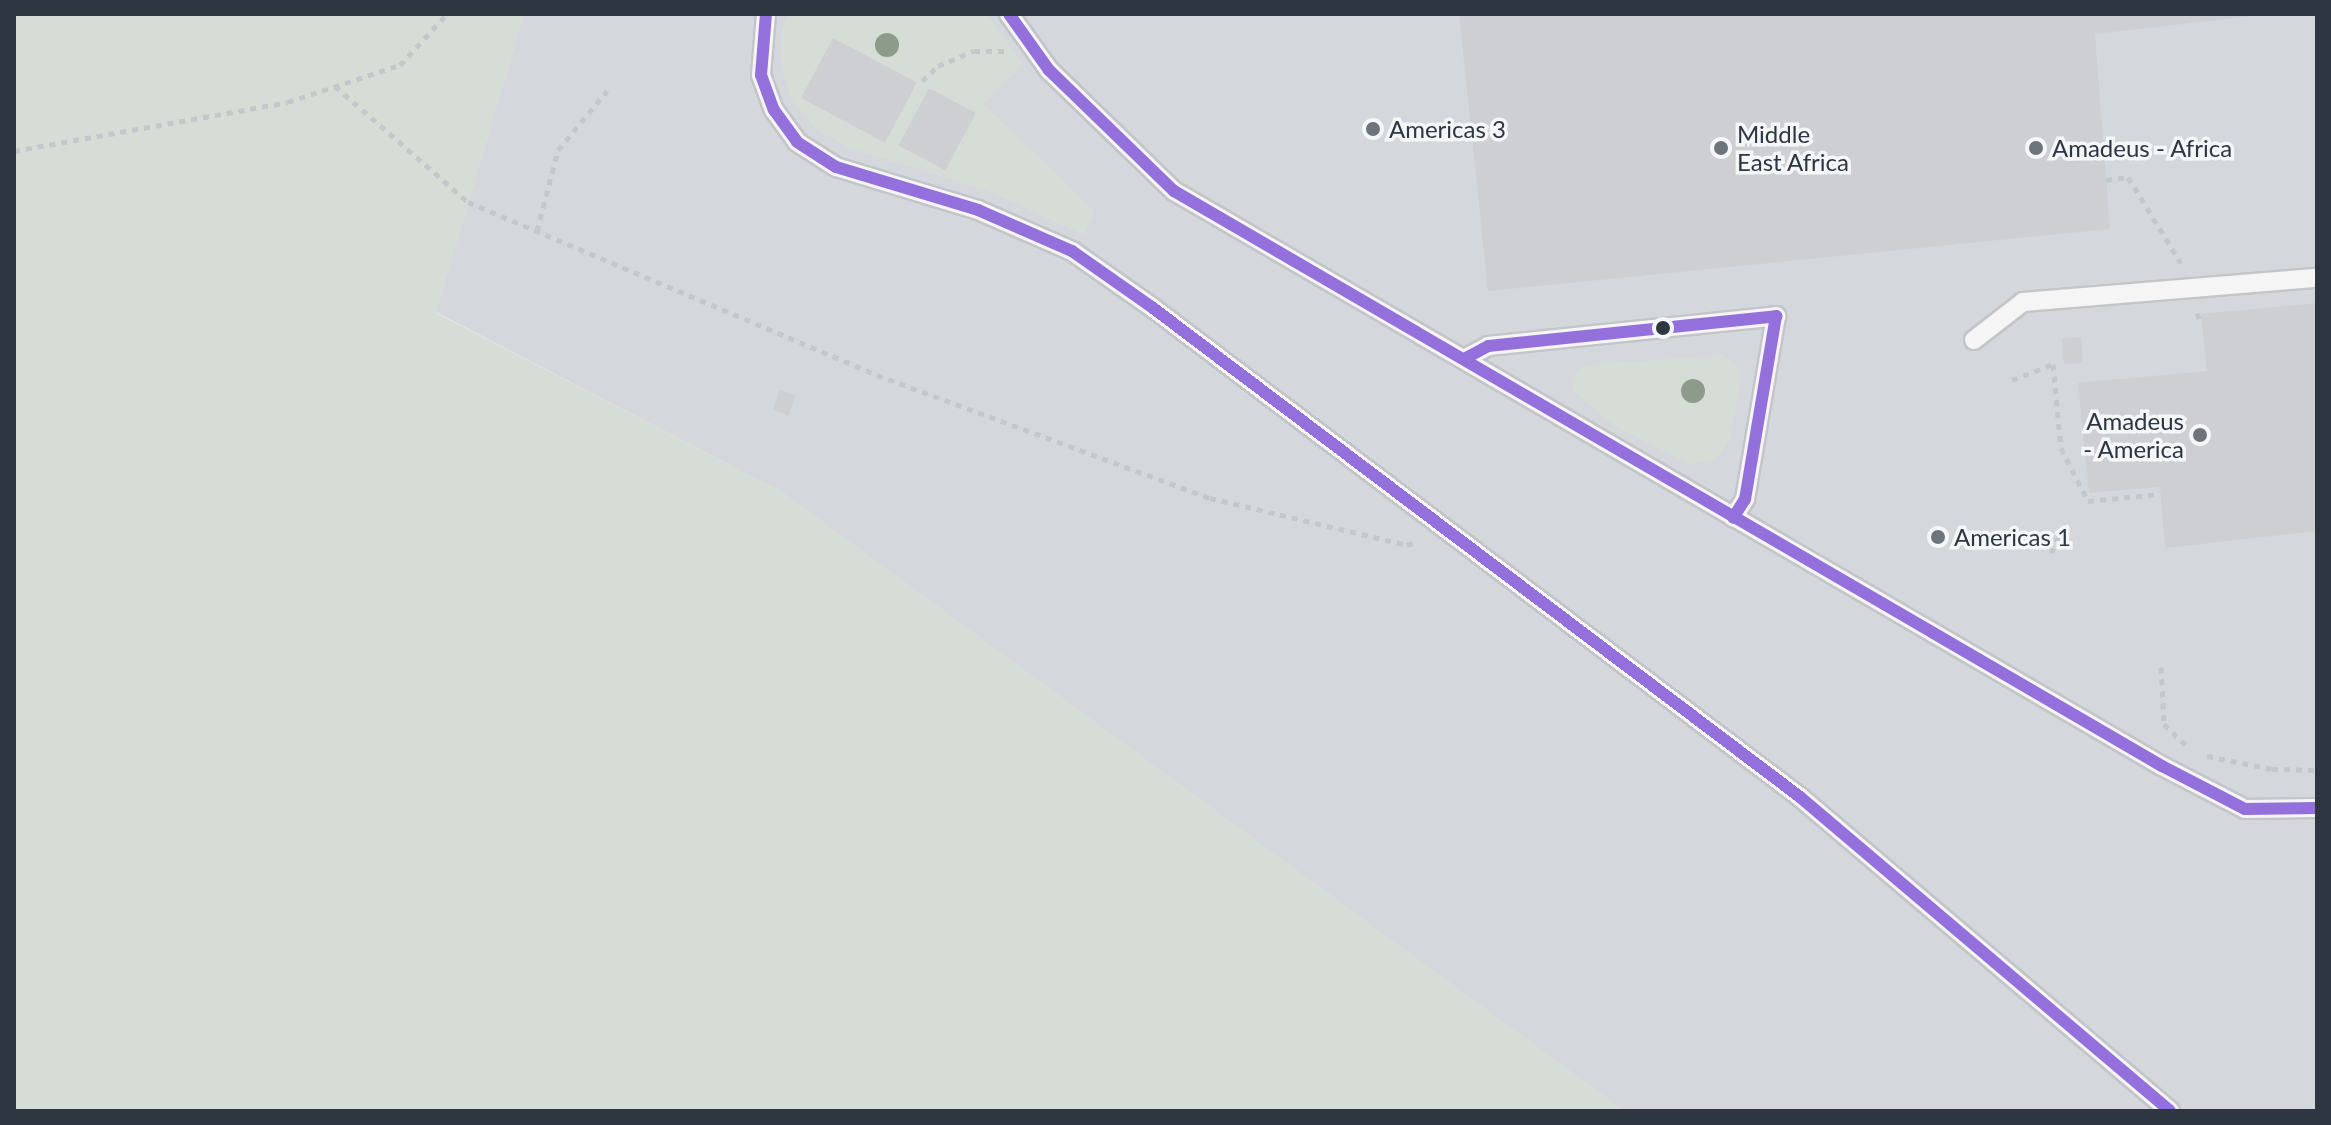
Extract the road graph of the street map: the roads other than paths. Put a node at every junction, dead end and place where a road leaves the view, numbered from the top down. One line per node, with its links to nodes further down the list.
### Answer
1 (766, 14): 8 (lane)
2 (1009, 14): 5 (lane)
3 (2317, 278): 4 (lane)
4 (1974, 340)
5 (1464, 359): 6 (lane); 6 (lane)
6 (1733, 518): 7 (lane)
7 (2317, 808)
8 (2170, 1111)

